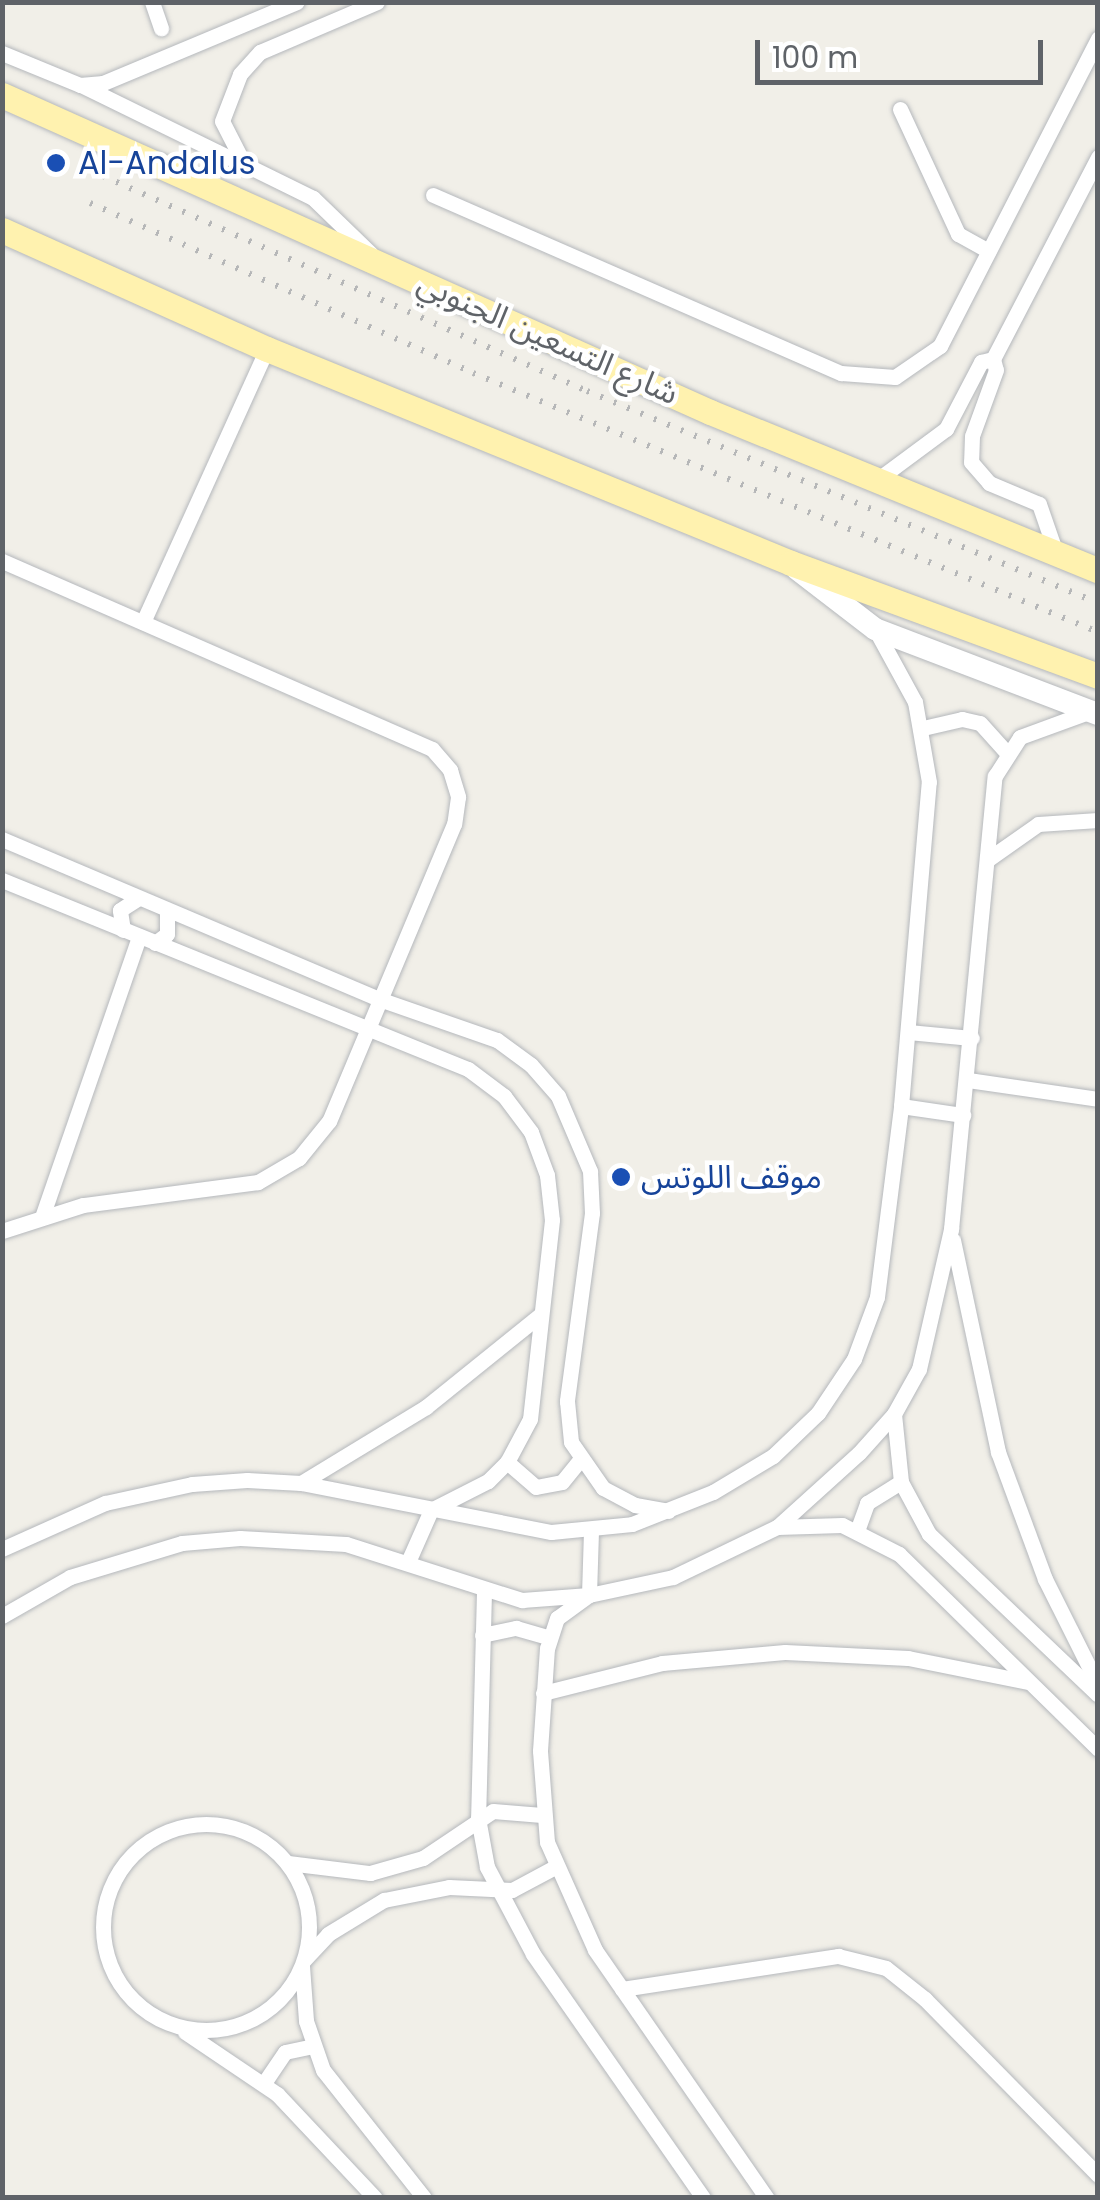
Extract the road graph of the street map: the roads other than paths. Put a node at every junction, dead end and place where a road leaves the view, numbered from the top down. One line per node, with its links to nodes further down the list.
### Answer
1 (152, 2): 5 (street)
2 (297, 2): 4 (street)
3 (378, 2): 6 (street)
4 (280, 9): 6 (street); 9 (street)
5 (160, 28)
6 (290, 37): 13 (street)
7 (1098, 38): 16 (street)
8 (2, 54): 9 (street)
9 (80, 84): 13 (street)
10 (2, 96): 17 (main road, شارع التسعين الجنوبي)
11 (900, 110): 16 (street)
12 (1098, 157): 19 (street)
13 (244, 164): 17 (street)
14 (433, 195): 16 (street)
15 (2, 230): 18 (main road)
16 (989, 251)
17 (377, 260): 20 (main road, شارع التسعين الجنوبي)
18 (267, 348): 23 (main road); 25 (street)
19 (993, 359): 20 (street); 21 (street)
20 (877, 480): 21 (main road, شارع التسعين الجنوبي)
21 (1056, 553): 24 (main road, شارع التسعين الجنوبي)
22 (2, 561): 25 (street)
23 (791, 563): 26 (street); 27 (main road)
24 (1098, 570)
25 (143, 622): 38 (street)
26 (875, 629): 28 (street); 29 (street)
27 (1098, 676)
28 (1095, 712): 30 (street)
29 (923, 728): 30 (street); 40 (street)
30 (1005, 751): 33 (street)
31 (1098, 820): 33 (street)
32 (2, 840): 35 (street)
33 (988, 860): 41 (street)
34 (2, 880): 37 (street)
35 (137, 899): 36 (street); 37 (street)
36 (167, 912): 37 (street); 38 (street)
37 (139, 936): 39 (street); 46 (street)
38 (380, 999): 39 (street); 51 (street)
39 (368, 1031): 46 (street); 49 (street)
40 (908, 1032): 41 (street); 44 (street)
41 (972, 1038): 42 (street)
42 (968, 1080): 43 (street); 45 (street)
43 (1098, 1099)
44 (902, 1106): 45 (street); 56 (street)
45 (963, 1115): 47 (street)
46 (44, 1214): 48 (street)
47 (951, 1229): 50 (street); 68 (street)
48 (2, 1230)
49 (540, 1315): 52 (street); 54 (street)
50 (894, 1414): 53 (street); 57 (street)
51 (579, 1461): 52 (street); 56 (street)
52 (507, 1462): 55 (street)
53 (900, 1482): 59 (street); 70 (street)
54 (301, 1483): 55 (street); 60 (street)
55 (431, 1510): 58 (street); 61 (street)
56 (672, 1512): 58 (street)
57 (777, 1527): 59 (street); 63 (street)
58 (591, 1531): 63 (street)
59 (858, 1531): 67 (street)
60 (2, 1549)
61 (408, 1562): 62 (street); 64 (street)
62 (484, 1592): 63 (street); 65 (street)
63 (589, 1595): 66 (street)
64 (2, 1616)
65 (482, 1635): 66 (street); 73 (street)
66 (548, 1638): 69 (street)
67 (1028, 1682): 69 (street); 71 (street)
68 (1098, 1685)
69 (543, 1693): 72 (street)
70 (1098, 1695)
71 (1098, 1748)
72 (542, 1815): 73 (street); 75 (street)
73 (478, 1818): 74 (street); 76 (street)
74 (288, 1863): 77 (street); 79 (street)
75 (555, 1867): 76 (street); 78 (street)
76 (499, 1892): 77 (street); 85 (street)
77 (304, 1962): 79 (street); 80 (street)
78 (622, 1990): 82 (street); 86 (street)
79 (168, 2023): 81 (street)
80 (312, 2046): 81 (street); 84 (street)
81 (264, 2082): 83 (street)
82 (1098, 2175)
83 (376, 2198)
84 (424, 2198)
85 (703, 2198)
86 (767, 2198)

